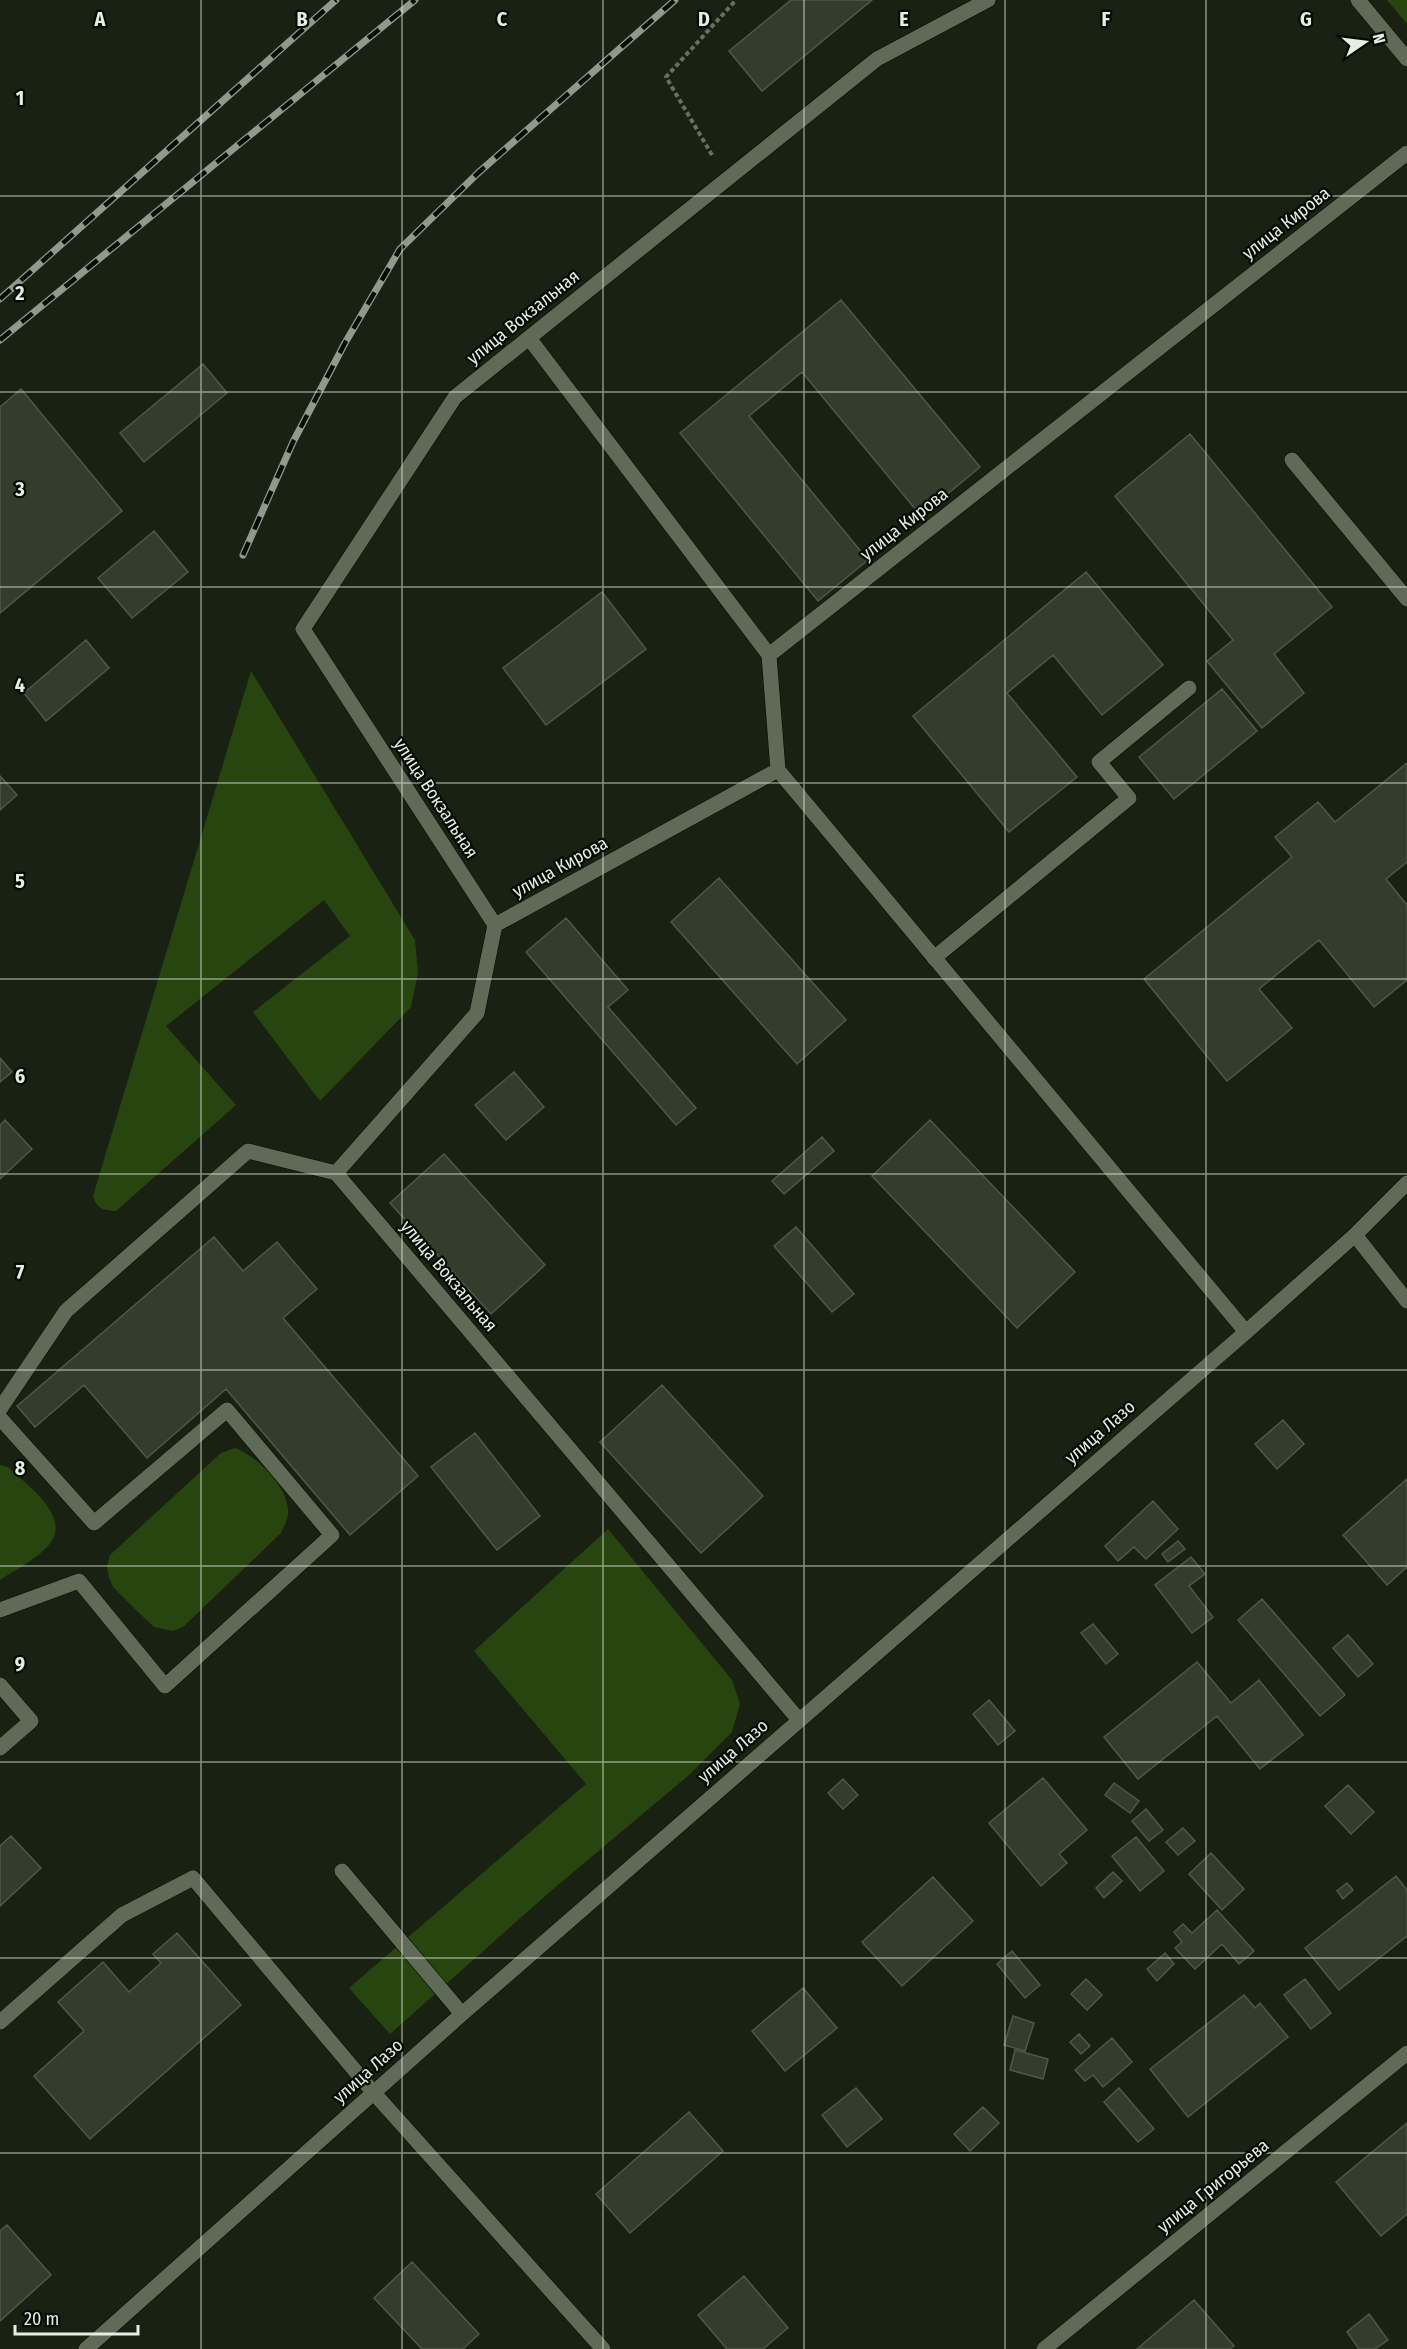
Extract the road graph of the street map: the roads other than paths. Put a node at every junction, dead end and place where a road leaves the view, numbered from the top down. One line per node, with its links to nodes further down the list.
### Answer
1 (988, 0): 5 (street, улица Вокзальная)
2 (1358, 0): 3 (street)
3 (1407, 59)
4 (1407, 153): 8 (street, улица Кирова)
5 (529, 338): 8 (street); 11 (street, улица Вокзальная)
6 (1292, 460): 7 (street)
7 (1407, 599)
8 (769, 655): 10 (street)
9 (1189, 688): 12 (street)
10 (778, 770): 11 (street, улица Кирова); 12 (street)
11 (495, 925): 13 (street)
12 (934, 958): 17 (street)
13 (336, 1173): 18 (street); 22 (street, улица Вокзальная)
14 (1407, 1183): 15 (street, улица Лазо)
15 (1355, 1235): 16 (street); 17 (street, улица Лазо)
16 (1407, 1301)
17 (1246, 1332): 22 (street, улица Лазо)
18 (0, 1409)
19 (0, 1418): 20 (street)
20 (0, 1610)
21 (0, 1684): 23 (street)
22 (799, 1720): 25 (street, улица Лазо)
23 (0, 1748)
24 (342, 1871): 25 (street)
25 (462, 2014): 28 (street, улица Лазо)
26 (0, 2022): 28 (street)
27 (1407, 2053): 31 (street, улица Григорьева)
28 (373, 2092): 29 (street, улица Лазо); 30 (street)
29 (86, 2349)
30 (603, 2349)
31 (1044, 2349)

